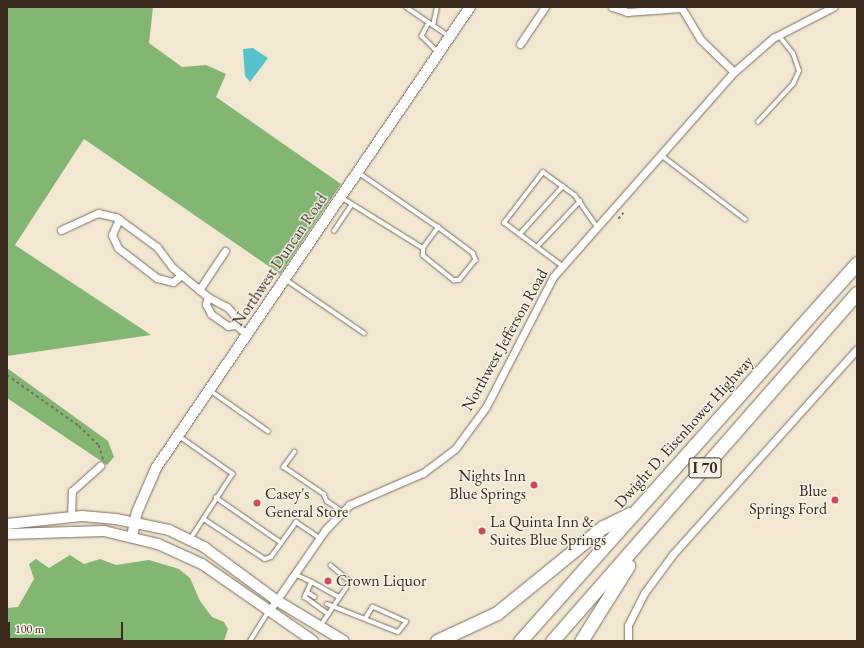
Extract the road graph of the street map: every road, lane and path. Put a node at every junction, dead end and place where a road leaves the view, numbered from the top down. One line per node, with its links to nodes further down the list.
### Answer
1 (406, 7): 8 (lane)
2 (438, 7): 9 (lane)
3 (470, 7): 11 (main road, Northwest Duncan Road)
4 (545, 7): 12 (street)
5 (612, 7): 7 (street)
6 (833, 7): 10 (street, Northwest Jefferson Road)
7 (681, 8): 14 (street)
8 (429, 24): 9 (lane); 13 (lane)
9 (433, 26): 11 (lane)
10 (778, 35): 14 (street, Northwest Jefferson Road); 15 (lane)
11 (449, 36): 13 (main road, Northwest Duncan Road)
12 (520, 44)
13 (438, 52): 17 (main road, Northwest Duncan Road)
14 (734, 72): 16 (street, Northwest Jefferson Road)
15 (758, 122)
16 (661, 155): 25 (lane); 26 (street, Northwest Jefferson Road)
17 (357, 172): 19 (main road, Northwest Duncan Road); 27 (lane)
18 (563, 186): 20 (lane); 30 (lane); 30 (lane)
19 (340, 196): 21 (lane); 37 (main road, Northwest Duncan Road)
20 (580, 201): 26 (lane); 31 (lane)
21 (352, 204): 29 (lane); 32 (lane)
22 (623, 213): 24 (path)
23 (119, 219): 28 (street); 36 (street); 36 (street)
24 (618, 219)
25 (745, 219)
26 (597, 226): 35 (street, Northwest Jefferson Road)
27 (438, 227): 32 (lane); 32 (lane)
28 (61, 230)
29 (334, 230)
30 (520, 234): 31 (lane)
31 (537, 247): 35 (lane)
32 (423, 248)
33 (225, 251): 38 (street)
34 (857, 263): 53 (highway, Dwight D. Eisenhower Highway / I 70)
35 (562, 266): 52 (street, Northwest Jefferson Road)
36 (181, 275): 38 (street)
37 (285, 279): 42 (lane); 43 (main road, Northwest Duncan Road)
38 (199, 290): 40 (street)
39 (857, 292): 56 (highway, I 70)
40 (208, 297): 41 (street); 41 (street)
41 (236, 325): 43 (street)
42 (364, 333)
43 (247, 335): 46 (main road, Northwest Duncan Road)
44 (857, 349): 84 (street)
45 (7, 375): 50 (path)
46 (210, 390): 47 (lane); 48 (main road, Northwest Duncan Road)
47 (268, 431)
48 (178, 436): 51 (lane); 57 (main road, Northwest Duncan Road)
49 (295, 452): 52 (lane)
50 (100, 466): 54 (street)
51 (216, 498): 55 (lane); 63 (lane)
52 (342, 511): 61 (street, Northwest Jefferson Road)
53 (636, 511): 80 (highway); 81 (highway, Dwight D. Eisenhower Highway / I 70)
54 (71, 517): 57 (main road); 58 (main road)
55 (204, 519): 62 (lane); 63 (lane)
56 (661, 519): 82 (highway, I 70); 83 (highway)
57 (135, 522): 60 (main road, Northwest Duncan Road); 62 (main road)
58 (7, 524)
59 (7, 534): 60 (main road)
60 (132, 537): 73 (main road)
61 (320, 538): 63 (lane); 65 (street, Northwest Jefferson Road)
62 (190, 540): 70 (main road)
63 (281, 543)
64 (331, 566): 69 (lane)
65 (295, 574): 66 (lane); 70 (street, Northwest Jefferson Road)
66 (312, 582): 67 (lane); 69 (lane)
67 (307, 592): 68 (lane); 74 (lane)
68 (315, 597)
69 (339, 597): 72 (lane)
70 (276, 600): 73 (street, Northwest Jefferson Road); 76 (main road)
71 (326, 604): 72 (lane)
72 (332, 608): 74 (lane); 75 (lane)
73 (269, 611): 77 (lane); 78 (main road)
74 (328, 614): 76 (lane)
75 (366, 618): 75 (lane)
76 (319, 628): 79 (main road)
77 (250, 641)
78 (313, 641)
79 (344, 641)
80 (437, 641)
81 (520, 641)
82 (552, 641)
83 (581, 641)
84 (628, 641)

